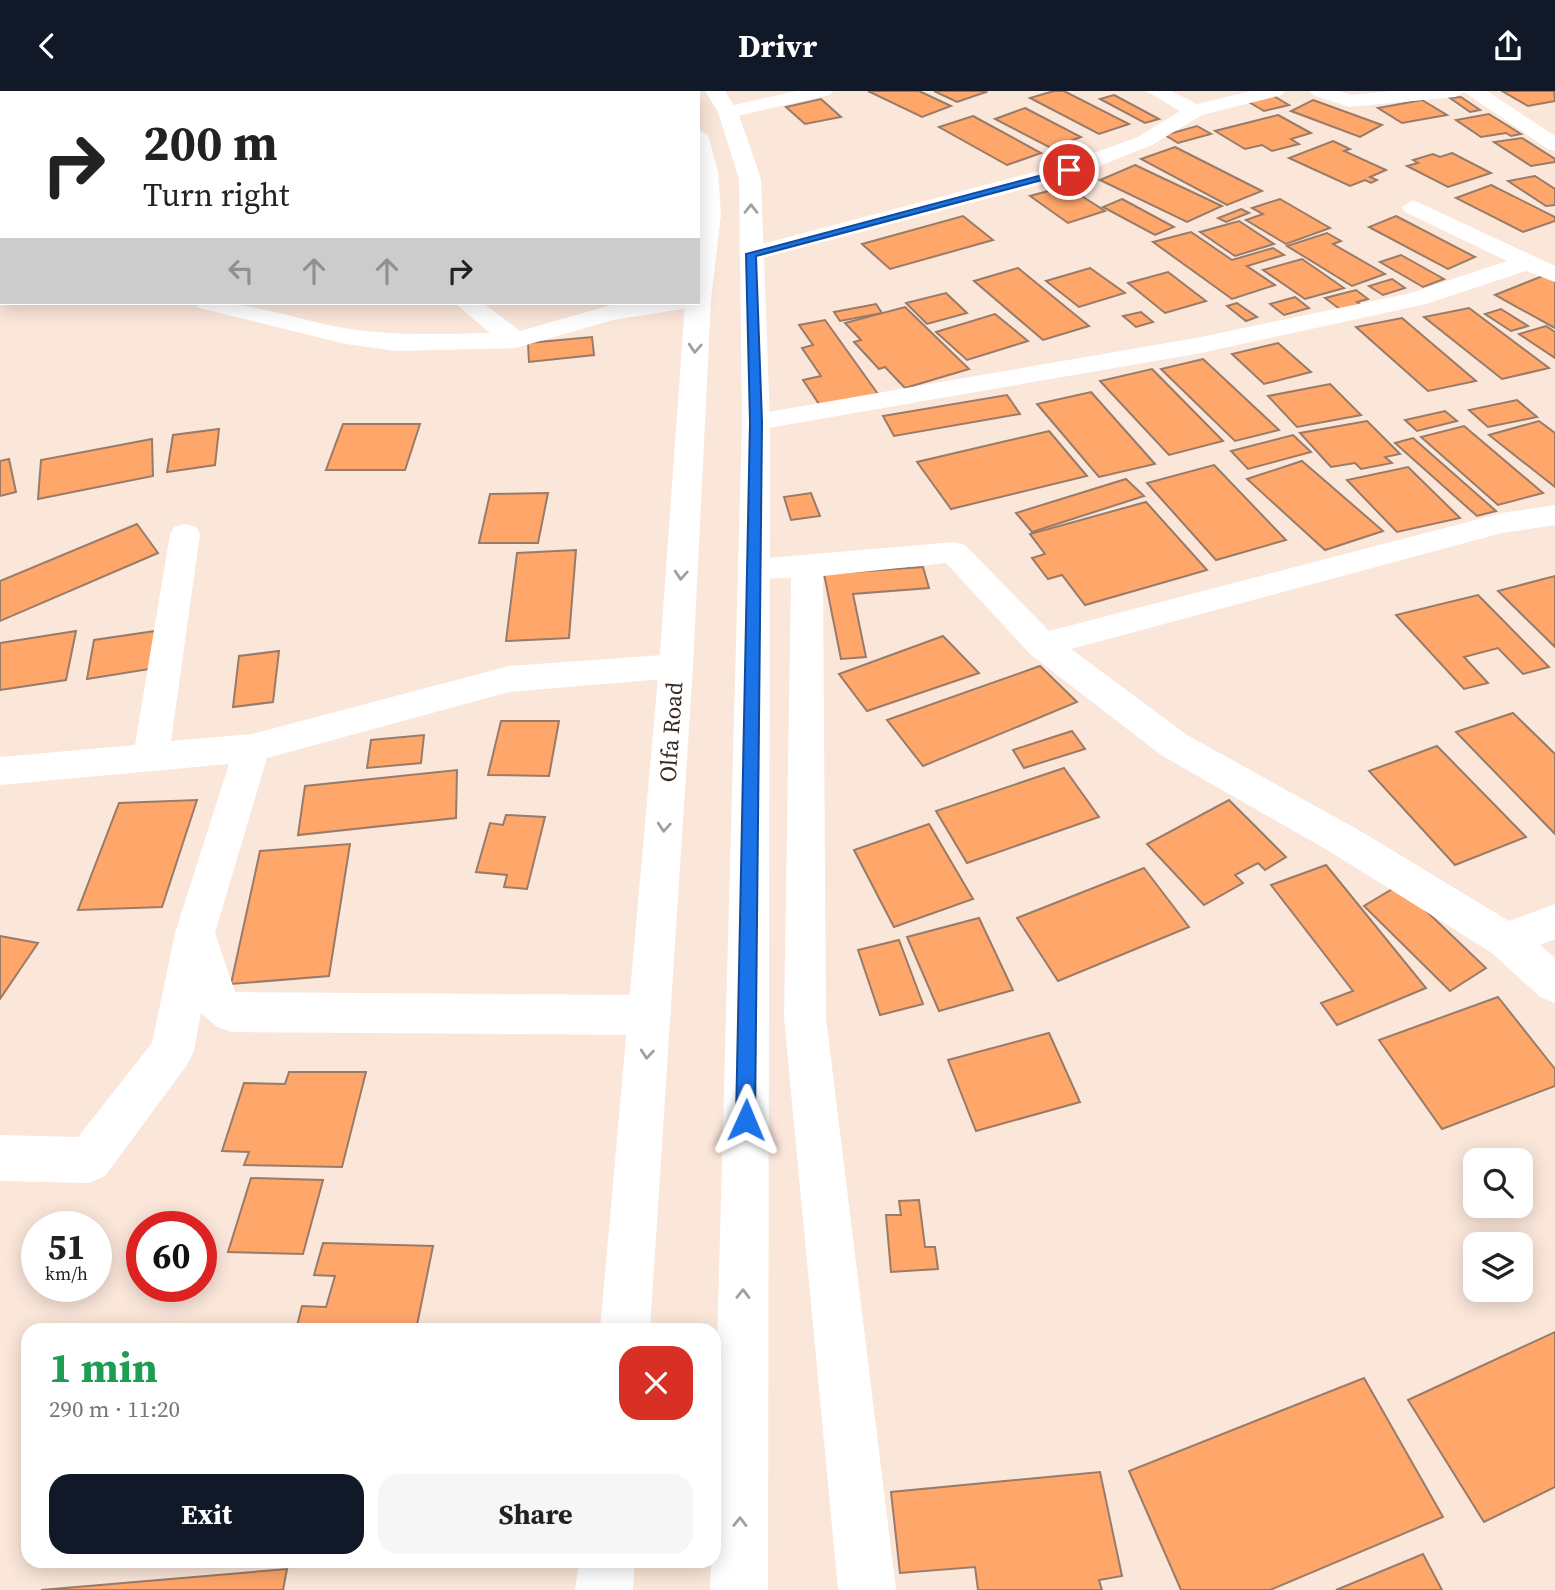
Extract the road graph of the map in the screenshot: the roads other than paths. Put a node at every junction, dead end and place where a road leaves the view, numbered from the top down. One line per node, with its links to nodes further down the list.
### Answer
1 (823, 91): 7 (street)
2 (1156, 91): 8 (street)
3 (1275, 91): 8 (street)
4 (1320, 91): 5 (street)
5 (1455, 91)
6 (1474, 91): 10 (street)
7 (722, 101): 12 (street, one-way to 7)
8 (1195, 111): 12 (street)
9 (700, 143): 15 (street, Olfa Road)
10 (1555, 145)
11 (1413, 207): 13 (street)
12 (751, 254): 21 (street)
13 (1528, 262): 14 (street); 21 (street)
14 (1555, 275)
15 (700, 285)
16 (216, 305): 20 (street)
17 (470, 305): 20 (street)
18 (666, 305): 20 (street)
19 (698, 305): 27 (street, Olfa Road, one-way to 27)
20 (516, 340)
21 (756, 422): 25 (street)
22 (1555, 515): 26 (street)
23 (185, 534): 29 (street)
24 (807, 567): 25 (street); 26 (street); 41 (street)
25 (754, 568): 40 (street, one-way to 25)
26 (1042, 645): 33 (street)
27 (676, 666): 28 (street); 35 (street, Olfa Road, one-way to 35)
28 (252, 748): 29 (street); 32 (street)
29 (151, 756): 30 (street)
30 (0, 771)
31 (1555, 921): 33 (street)
32 (195, 933): 35 (street); 36 (street)
33 (1506, 940): 34 (street)
34 (1555, 983)
35 (650, 1016): 37 (street, Olfa Road, one-way to 37)
36 (0, 1158)
37 (626, 1323)
38 (606, 1568): 39 (street)
39 (604, 1590)
40 (739, 1590)
41 (867, 1590)

